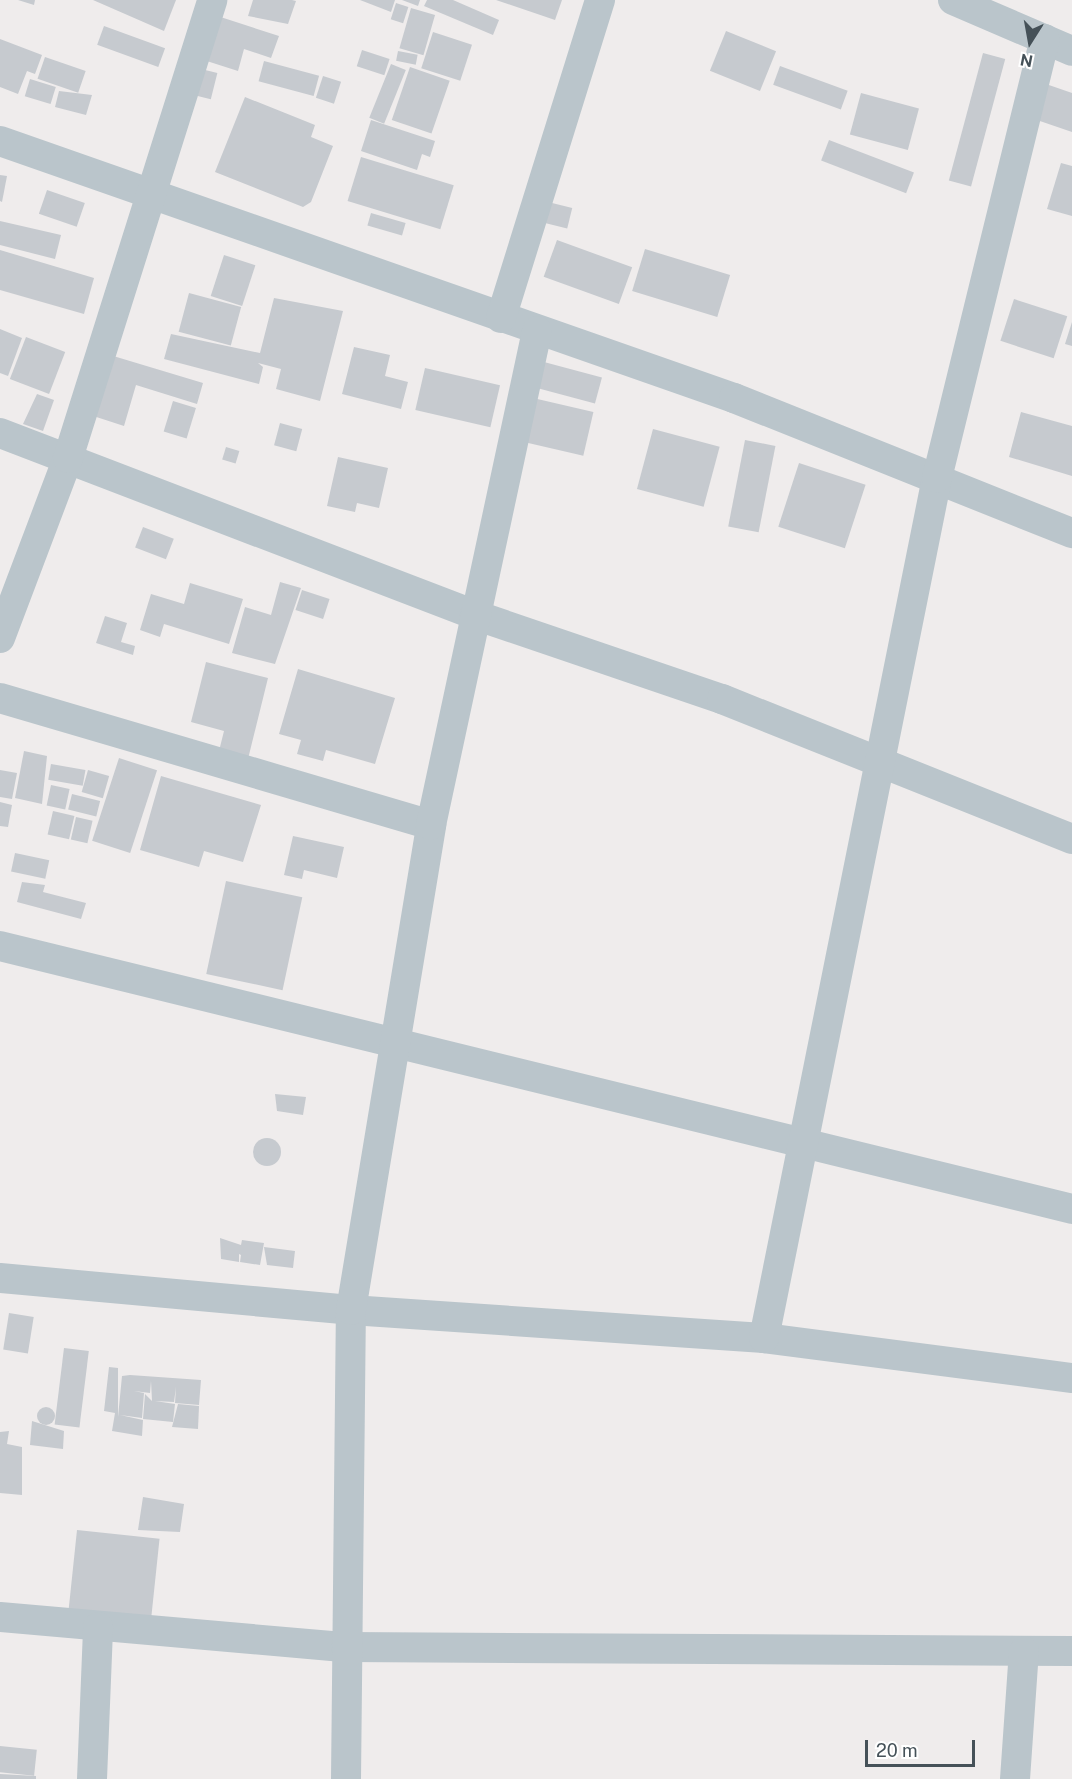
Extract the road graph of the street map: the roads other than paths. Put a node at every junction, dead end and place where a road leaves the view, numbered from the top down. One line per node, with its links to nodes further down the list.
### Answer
1 (212, 0): 7 (street)
2 (600, 0): 8 (street)
3 (953, 0): 4 (street)
4 (1045, 39): 5 (street); 12 (street)
5 (1072, 51)
6 (0, 141): 7 (street)
7 (154, 194): 8 (street); 11 (street)
8 (501, 318): 9 (street)
9 (537, 331): 12 (street); 14 (street)
10 (0, 433): 11 (street)
11 (68, 458): 14 (street); 15 (street)
12 (937, 478): 13 (street); 17 (street)
13 (1072, 532)
14 (475, 615): 17 (street); 18 (street)
15 (0, 638)
16 (0, 698): 18 (street)
17 (875, 763): 19 (street); 22 (street)
18 (431, 825): 21 (street)
19 (1072, 839)
20 (0, 946): 21 (street)
21 (393, 1039): 22 (street); 25 (street)
22 (799, 1143): 23 (street); 26 (street)
23 (1072, 1209)
24 (0, 1278): 25 (street)
25 (351, 1310): 26 (street); 30 (street)
26 (764, 1338): 27 (street)
27 (1072, 1378)
28 (0, 1617): 29 (street)
29 (98, 1627): 30 (street); 33 (street)
30 (346, 1647): 31 (street); 34 (street)
31 (1024, 1651): 32 (street); 35 (street)
32 (1072, 1651)
33 (92, 1779)
34 (346, 1779)
35 (1015, 1779)

